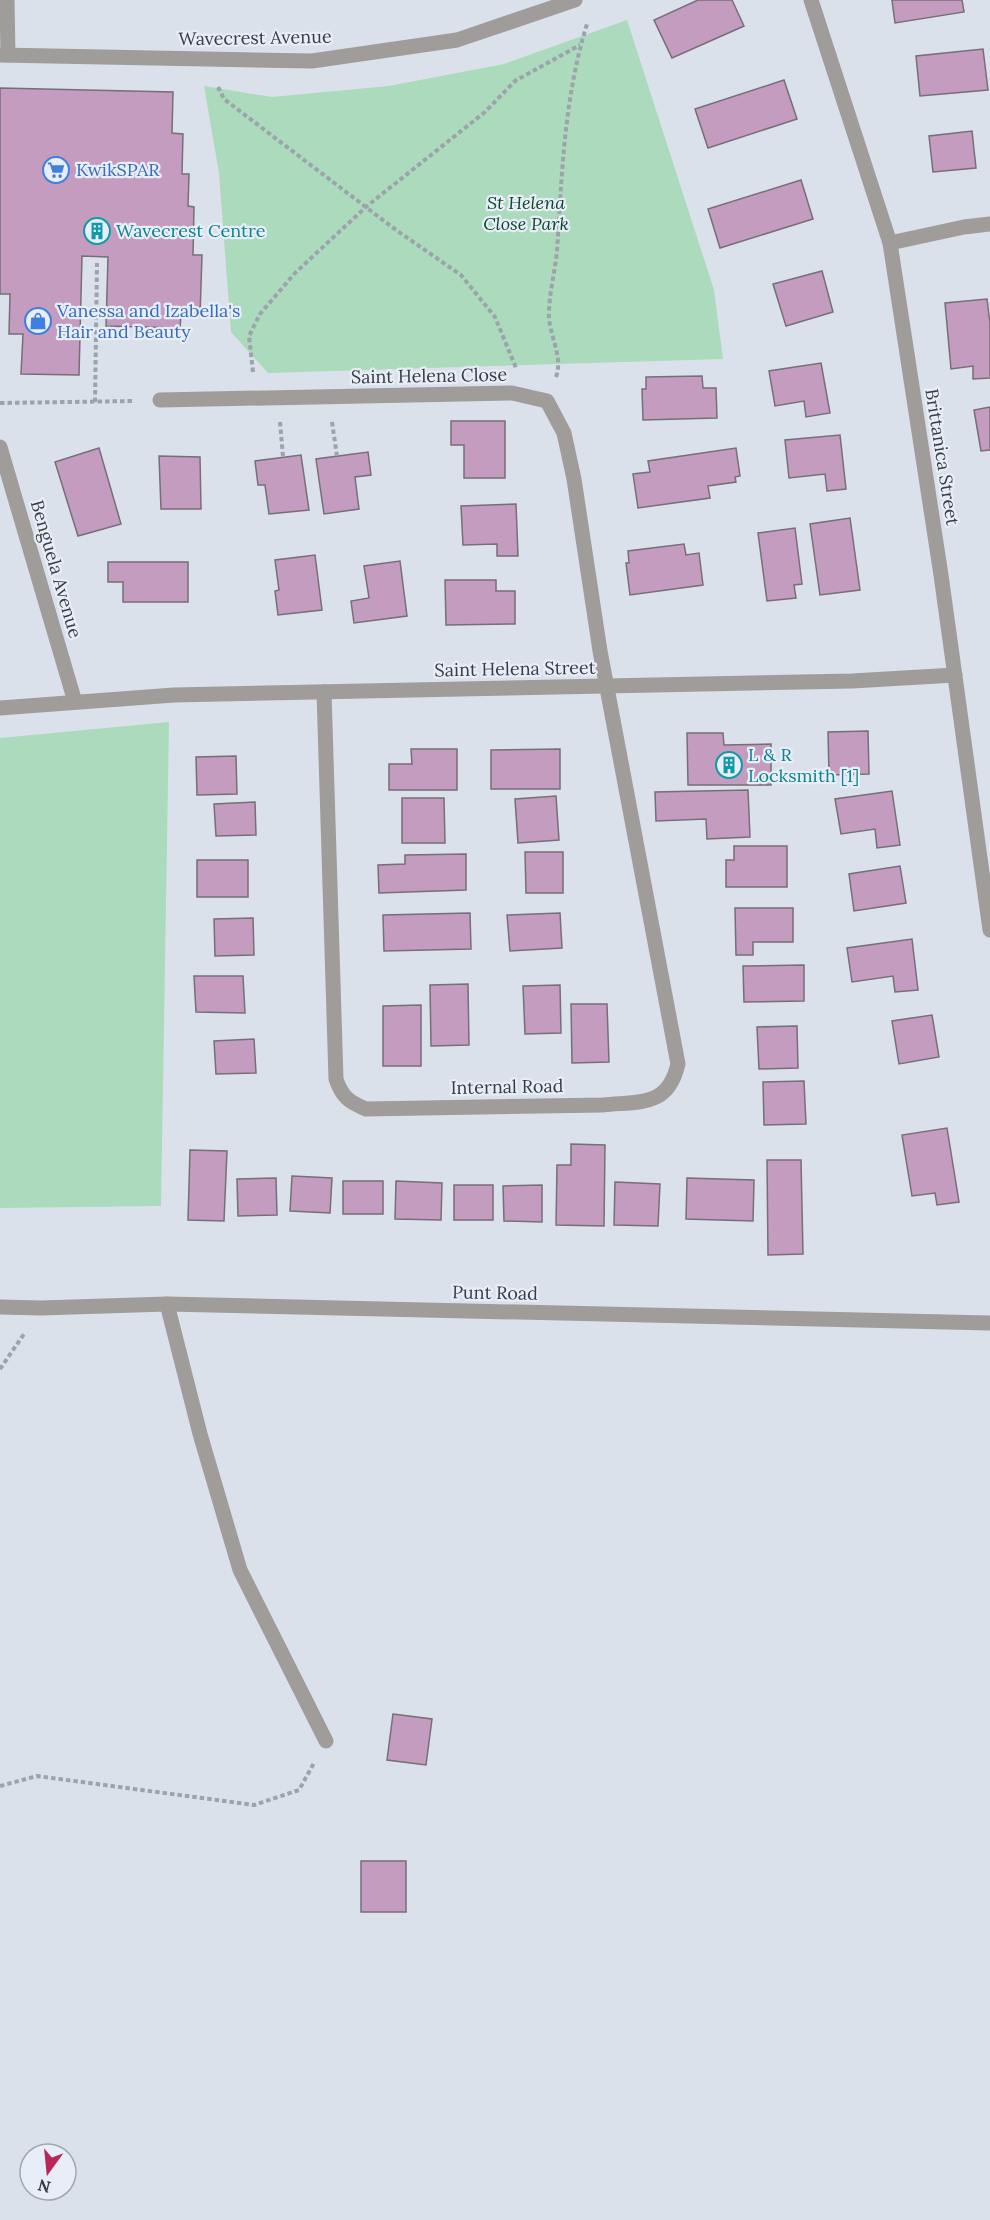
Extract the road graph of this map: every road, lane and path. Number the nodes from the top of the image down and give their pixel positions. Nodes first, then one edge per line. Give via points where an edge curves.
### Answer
1 (6, 0) edge
2 (575, 0) edge
3 (811, 0) edge
4 (587, 22) dead end
5 (580, 45) junction
6 (4, 55) edge
7 (204, 59) junction
8 (367, 206) junction
9 (990, 224) edge
10 (890, 243) junction
11 (97, 263) dead end
12 (256, 399) junction
13 (160, 400) joint
14 (547, 401) junction
15 (95, 402) junction
16 (0, 404) edge
17 (280, 422) dead end
18 (332, 422) dead end
19 (0, 447) edge
20 (337, 456) dead end
21 (283, 458) dead end
22 (955, 675) junction
23 (607, 688) junction
24 (324, 692) junction
25 (75, 702) junction
26 (0, 708) edge
27 (990, 930) edge
28 (167, 1304) junction
29 (0, 1307) edge
30 (41, 1308) junction
31 (990, 1323) edge
32 (0, 1369) edge
33 (326, 1741) joint
34 (0, 1786) edge

1 - 6 street
2 - 7 street, Wavecrest Avenue via 457,40 312,61
3 - 10 street, Brittanica Street
4 - 5 path
5 - 8 path via 514,81 485,112
5 - 14 path via 568,100 549,313 560,367
6 - 7 street, Wavecrest Avenue
7 - 8 path via 224,99
8 - 12 path via 295,273 260,314 249,336
8 - 14 path via 461,275 495,317 517,370
9 - 10 street
10 - 22 street, Brittanica Street
11 - 15 path
12 - 13 street, Saint Helena Close
12 - 14 street, Saint Helena Close via 512,393
13 - 15 path
14 - 23 street via 564,433 574,479
15 - 16 path
17 - 21 path
18 - 20 path
19 - 25 street, Benguela Avenue
22 - 23 street, Saint Helena Street
22 - 27 street, Brittanica Street
23 - 24 street, Saint Helena Street
23 - 24 street, Internal Road via 678,1064 674,1080 659,1096 623,1103 366,1109 350,1102 336,1079
24 - 25 street, Saint Helena Street via 174,695
25 - 26 street, Saint Helena Street
28 - 30 street, Punt Road
28 - 31 street, Punt Road
28 - 33 street via 240,1570
29 - 30 street, Punt Road
30 - 32 path
33 - 34 path via 299,1790 254,1805 37,1776

